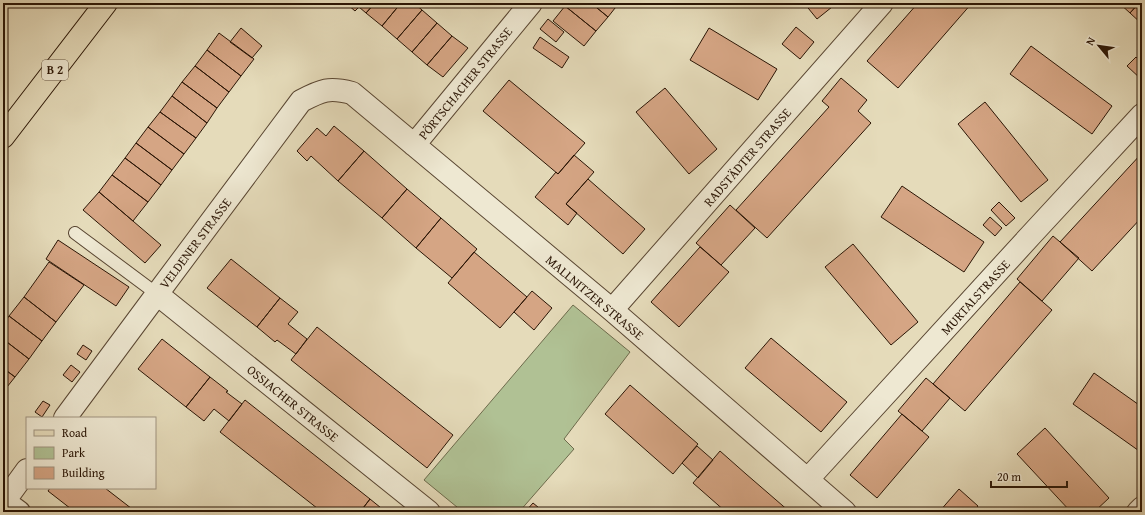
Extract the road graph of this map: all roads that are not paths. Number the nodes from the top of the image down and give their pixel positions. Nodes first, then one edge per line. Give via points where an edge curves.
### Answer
1 (106, 3) edge
2 (531, 3) edge
3 (882, 3) edge
4 (339, 90) joint
5 (1142, 115) edge
6 (3, 137) edge
7 (414, 145) junction
8 (75, 233) dead end
9 (157, 294) junction
10 (612, 310) junction
11 (66, 417) edge
12 (26, 472) edge
13 (808, 479) junction
14 (9, 505) edge
15 (1142, 508) edge
16 (429, 512) edge
17 (846, 512) edge
18 (1138, 512) edge

1 - 6 main road, B 2
2 - 7 street, PÖRTSCHACHER STRASSE
3 - 10 street, RADSTÄDTER STRASSE
4 - 7 street, MALLNITZER STRASSE via 352,93
4 - 9 street, VELDENER STRASSE via 316,93 301,101
5 - 13 street, MURTALSTRASSE
7 - 10 street, MALLNITZER STRASSE
8 - 9 lane
9 - 11 street, VELDENER STRASSE
9 - 16 street, OSSIACHER STRASSE
10 - 13 street, MALLNITZER STRASSE
12 - 14 street
13 - 17 street, MALLNITZER STRASSE
15 - 18 street

